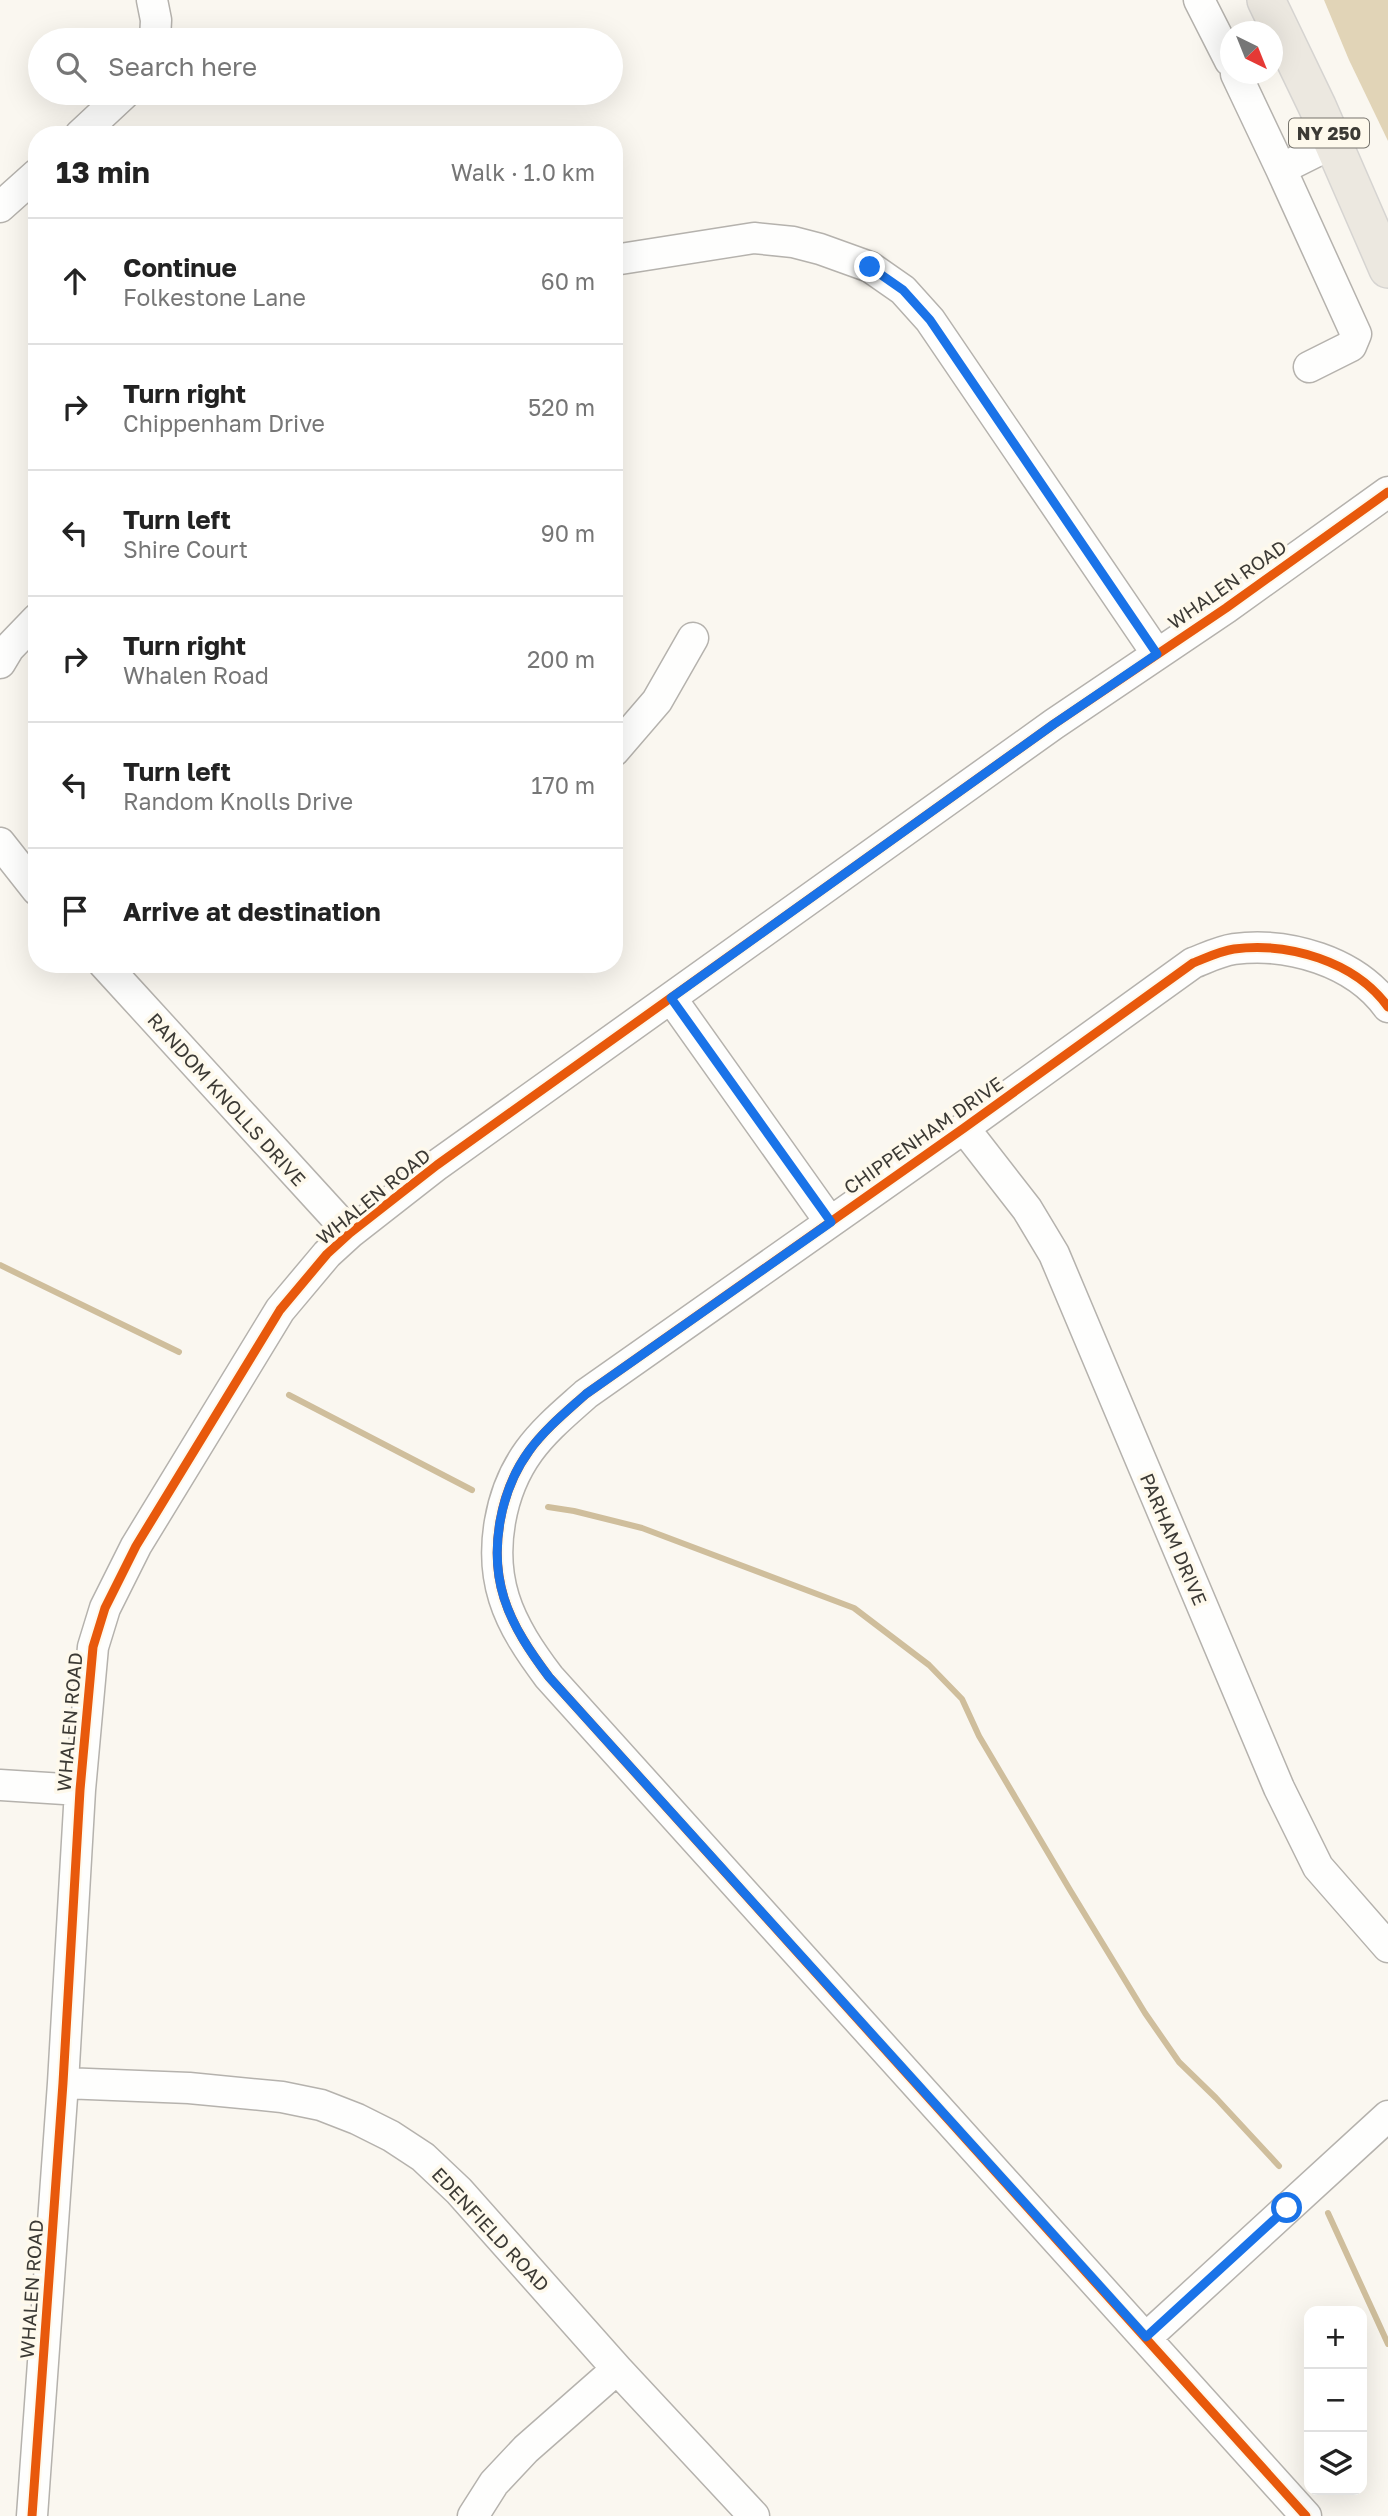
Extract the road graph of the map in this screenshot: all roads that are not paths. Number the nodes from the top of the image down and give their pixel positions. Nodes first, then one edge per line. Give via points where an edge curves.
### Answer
1 (152, 0) edge
2 (1199, 0) edge
3 (1266, 0) edge
4 (156, 28) edge
5 (1220, 41) edge
6 (1241, 84) edge
7 (112, 105) edge
8 (90, 126) edge
9 (1333, 143) junction
10 (1281, 169) junction
11 (28, 182) edge
12 (0, 207) edge
13 (623, 259) edge
14 (1388, 269) edge
15 (1309, 367) dead end
16 (1388, 492) edge
17 (28, 628) edge
18 (693, 638) dead end
19 (1157, 654) junction
20 (0, 663) edge
21 (623, 741) edge
22 (0, 843) edge
23 (28, 879) edge
24 (112, 973) edge
25 (671, 998) junction
26 (1388, 1007) edge
27 (964, 1128) junction
28 (831, 1222) junction
29 (350, 1233) junction
30 (0, 1785) edge
31 (80, 1790) junction
32 (1388, 1947) edge
33 (63, 2083) junction
34 (1388, 2116) edge
35 (1146, 2337) junction
36 (617, 2369) junction
37 (32, 2516) edge
38 (473, 2516) edge
39 (754, 2516) edge
40 (1306, 2516) edge

1 - 4 street
2 - 5 street
3 - 9 main road, NY 250
6 - 10 street
7 - 8 street
9 - 10 street
9 - 14 main road, NY 250
10 - 15 street via 1356,334 1351,346
11 - 12 street
13 - 19 street via 754,238 793,242 870,267 903,290 930,320
16 - 19 street, WHALEN ROAD
17 - 20 street
18 - 21 street via 657,701
19 - 25 street, WHALEN ROAD
22 - 23 street
24 - 29 street, RANDOM KNOLLS DRIVE
25 - 28 street
25 - 29 street, WHALEN ROAD
26 - 27 street, CHIPPENHAM DRIVE via 1366,983 1316,958 1289,950 1231,949 1193,963
27 - 28 street, CHIPPENHAM DRIVE
27 - 32 street, PARHAM DRIVE via 1027,1209 1054,1254 1274,1775 1318,1867
28 - 35 street, CHIPPENHAM DRIVE via 586,1394 529,1451 502,1512 498,1567 504,1598 549,1677
29 - 31 street, WHALEN ROAD via 280,1310 119,1577 93,1647
30 - 31 street
31 - 33 street, WHALEN ROAD
33 - 36 street, EDENFIELD ROAD via 282,2097 321,2105 391,2136 423,2157 459,2191
33 - 37 street, WHALEN ROAD
34 - 35 street
35 - 40 street, CHIPPENHAM DRIVE
36 - 38 street via 526,2449
36 - 39 street, EDENFIELD ROAD

